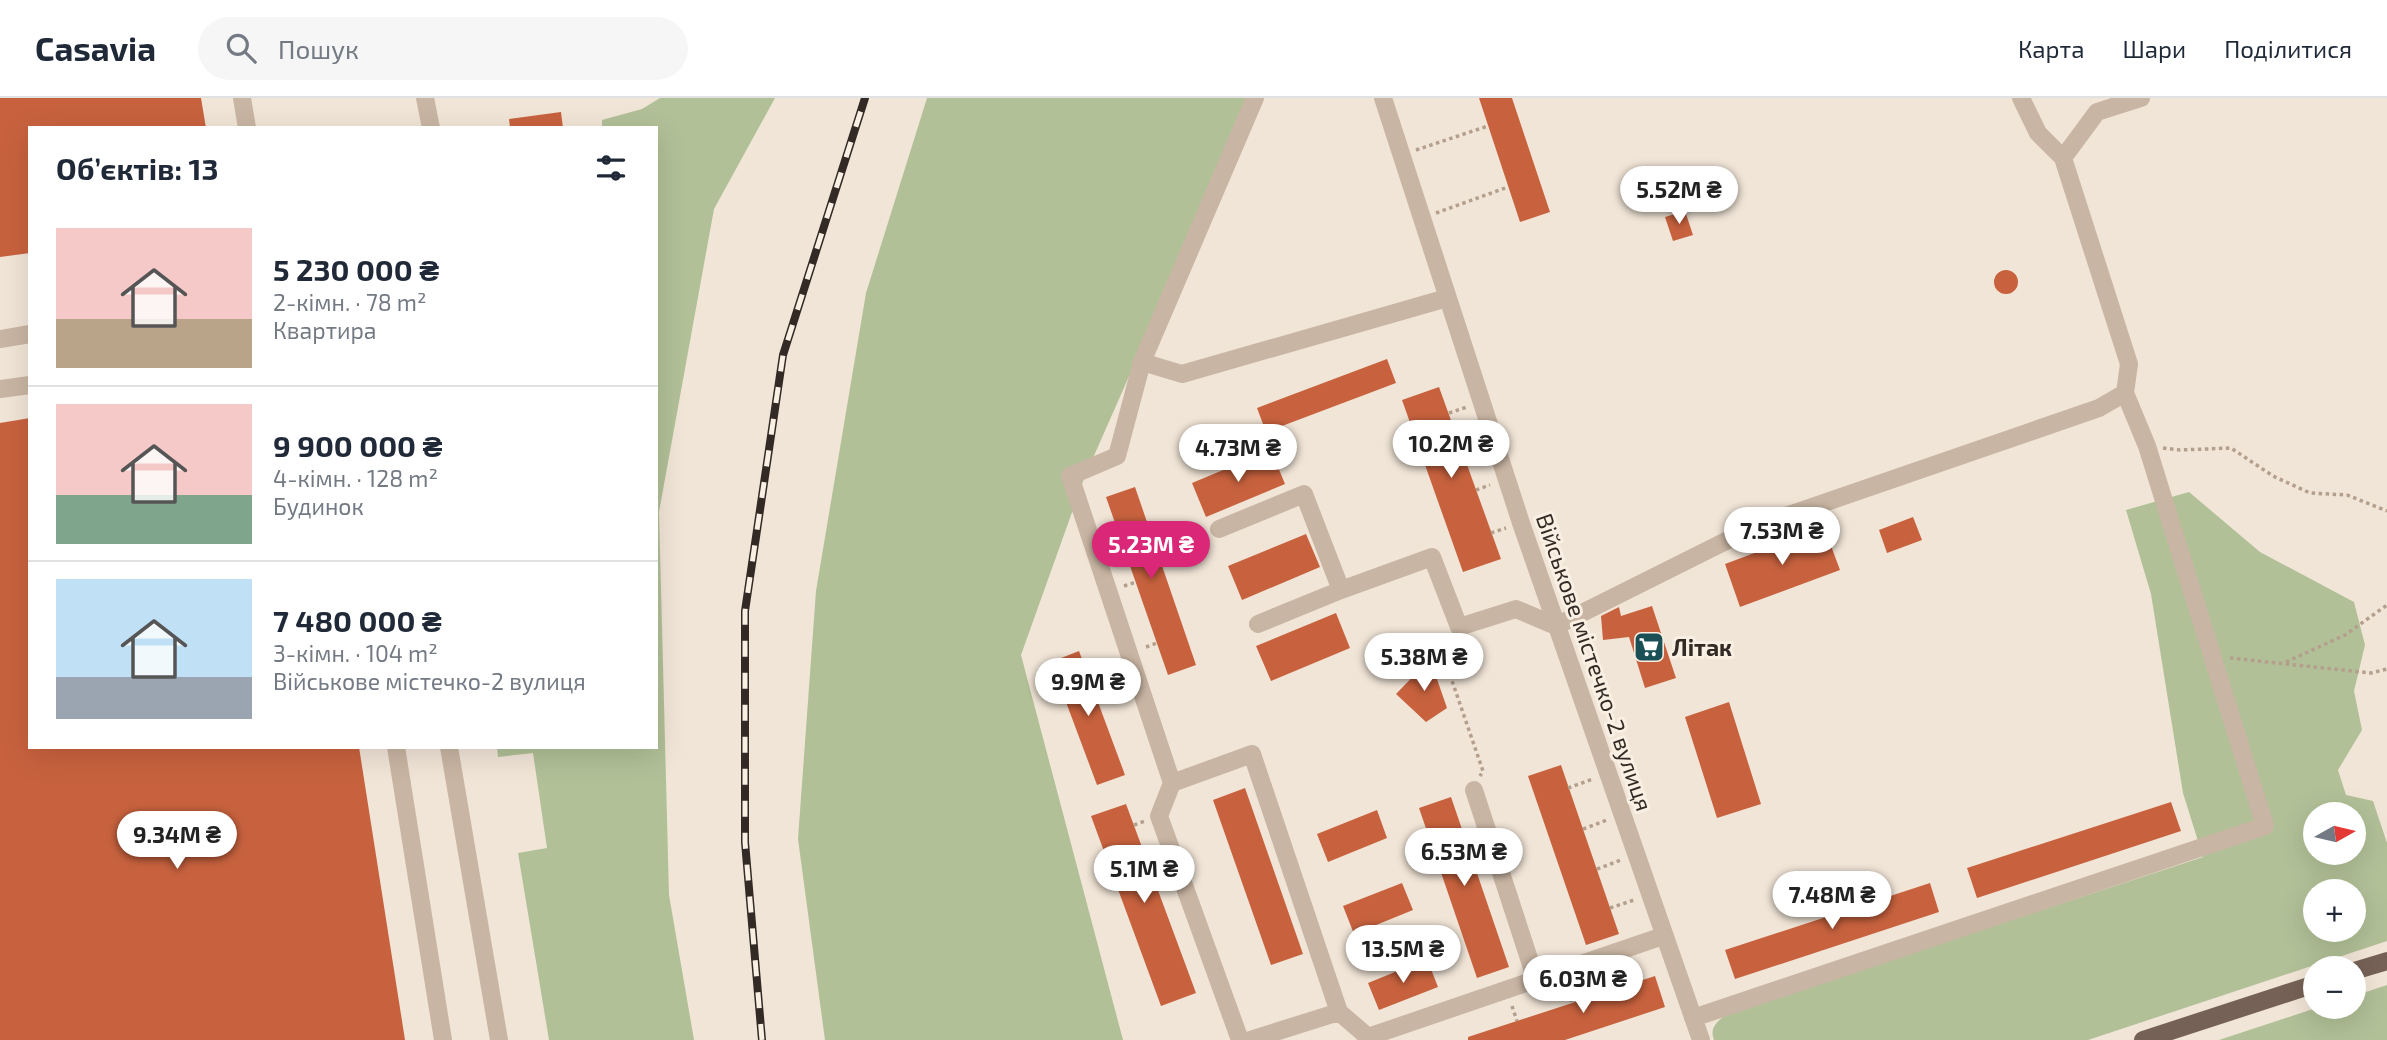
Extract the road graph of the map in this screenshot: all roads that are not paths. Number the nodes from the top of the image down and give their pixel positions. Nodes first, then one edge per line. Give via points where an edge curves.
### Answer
1 (242, 98) edge
2 (425, 98) edge
3 (1255, 98) edge
4 (1383, 98) edge
5 (2021, 98) edge
6 (2141, 98) edge
7 (247, 126) edge
8 (431, 126) edge
9 (2063, 158) junction
10 (1447, 298) junction
11 (28, 334) edge
12 (0, 339) edge
13 (1142, 362) junction
14 (28, 385) edge
15 (0, 389) edge
16 (2125, 393) junction
17 (1219, 528) dead end
18 (1341, 590) junction
19 (1258, 624) dead end
20 (1556, 626) junction
21 (396, 749) edge
22 (449, 749) edge
23 (1172, 783) junction
24 (1474, 790) road end
25 (1664, 936) junction
26 (2387, 961) edge
27 (2366, 967) edge
28 (1536, 980) junction
29 (2303, 988) edge
30 (1339, 1012) junction
31 (1693, 1018) junction
32 (443, 1040) edge
33 (499, 1040) edge
34 (1240, 1040) edge
35 (1250, 1040) edge
36 (1701, 1040) edge
37 (2143, 1040) edge

1 - 7 street
2 - 8 street
3 - 13 street
4 - 10 street, Військове містечко-2 вулиця
5 - 9 street via 2038,132
6 - 9 street via 2097,112
9 - 16 street via 2129,364
10 - 13 street via 1182,374
10 - 20 street, Військове містечко-2 вулиця
11 - 12 street
13 - 23 street via 1116,456 1070,476
14 - 15 street
16 - 20 street via 2099,408 1754,527
16 - 31 street via 2147,446 2265,826
17 - 18 street via 1304,494
18 - 19 street
18 - 20 street via 1432,557 1459,627 1516,609
20 - 25 street, Військове містечко-2 вулиця
21 - 32 street
22 - 33 street
23 - 30 street via 1252,754
23 - 34 street via 1159,816
24 - 28 street
25 - 28 street
25 - 31 street, Військове містечко-2 вулиця
26 - 27 main road
28 - 30 street via 1368,1037
29 - 37 main road
30 - 35 street
31 - 36 street, Військове містечко-2 вулиця

